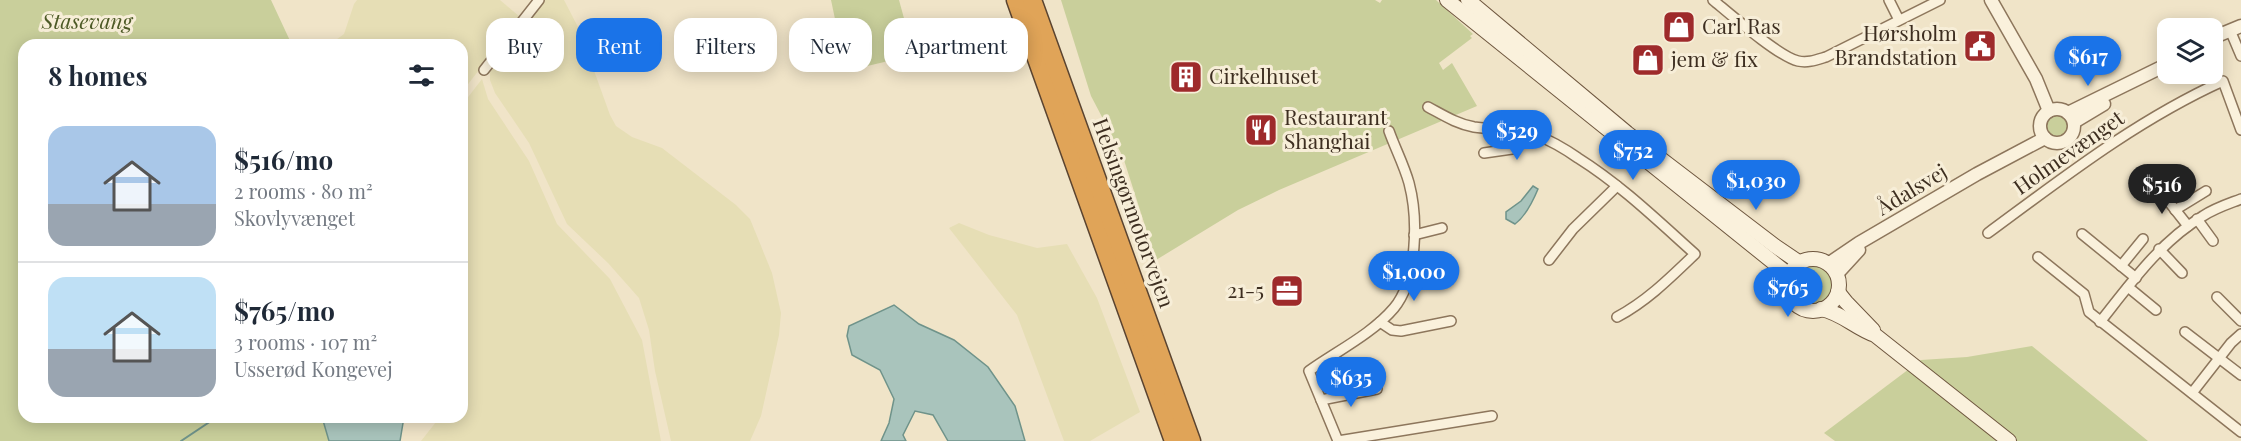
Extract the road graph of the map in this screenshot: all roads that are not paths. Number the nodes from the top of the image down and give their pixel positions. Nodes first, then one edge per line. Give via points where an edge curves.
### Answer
1 (539, 0) edge
2 (1014, 0) edge
3 (1032, 0) edge
4 (1447, 0) edge
5 (1468, 0) edge
6 (1713, 0) edge
7 (1889, 0) edge
8 (1940, 0) edge
9 (1991, 0) edge
10 (1899, 20) junction
11 (2236, 28) edge
12 (2241, 56) edge
13 (484, 70) dead end
14 (2157, 70) edge
15 (1428, 107) dead end
16 (2049, 111) junction
17 (2071, 118) junction
18 (1517, 130) junction
19 (2241, 130) edge
20 (1389, 131) dead end
21 (2043, 134) junction
22 (1484, 153) dead end
23 (1617, 186) junction
24 (2158, 188) dead end
25 (2206, 191) dead end
26 (2241, 199) edge
27 (2175, 210) junction
28 (2197, 219) junction
29 (2188, 226) junction
30 (1442, 228) dead end
31 (1988, 233) dead end
32 (2082, 234) dead end
33 (1414, 235) junction
34 (2143, 239) dead end
35 (2213, 241) dead end
36 (2159, 249) junction
37 (2038, 256) dead end
38 (1549, 260) dead end
39 (1800, 263) junction
40 (2121, 266) junction
41 (1832, 269) junction
42 (2182, 273) dead end
43 (1789, 275) junction
44 (2136, 278) junction
45 (2128, 287) junction
46 (1838, 292) junction
47 (2217, 297) dead end
48 (1821, 309) junction
49 (2156, 310) dead end
50 (1617, 317) dead end
51 (2239, 317) edge
52 (1451, 321) dead end
53 (1380, 322) junction
54 (2100, 322) junction
55 (2185, 332) dead end
56 (2241, 334) edge
57 (1875, 335) junction
58 (2219, 358) junction
59 (2241, 375) edge
60 (1377, 389) dead end
61 (2192, 393) junction
62 (1321, 400) junction
63 (1492, 416) dead end
64 (2241, 432) edge
65 (1174, 441) edge
66 (1191, 441) edge
67 (1338, 441) edge
68 (2009, 441) edge

1 - 13 street
2 - 65 highway, Helsingørmotorvejen
3 - 66 highway, Helsingørmotorvejen
4 - 43 main road
5 - 39 main road via 1627,133
6 - 10 street via 1783,54 1810,62
7 - 10 street
8 - 10 street
9 - 16 street via 2036,79
11 - 12 street
14 - 17 street
15 - 18 street via 1472,126
16 - 17 street via 2059,109
16 - 21 street via 2041,121
17 - 21 street via 2071,136 2064,142 2054,143
18 - 22 street via 1512,148
18 - 23 street via 1558,145
19 - 31 street, Holmevænget via 2223,81 2107,145
20 - 33 street via 1412,196
21 - 41 street, Ådalsvej via 1859,243
23 - 38 street via 1573,229
23 - 50 street via 1695,254 1659,289
24 - 27 street
25 - 27 street
26 - 28 street
27 - 29 street
28 - 29 street
28 - 35 street
29 - 36 street
30 - 33 street
32 - 40 street
33 - 53 street via 1413,261 1406,286 1396,306
34 - 40 street
36 - 42 street
36 - 44 street
37 - 54 street via 2084,294 2089,312
39 - 41 main road via 1811,259
39 - 43 main road
40 - 44 street
41 - 46 main road
43 - 48 main road via 1788,292 1796,305 1808,310
44 - 45 street
45 - 49 street
45 - 54 street
46 - 48 main road via 1829,306
46 - 57 main road via 1873,328
47 - 51 street
48 - 57 main road
52 - 53 street via 1401,331
53 - 62 street via 1309,371
54 - 61 street
55 - 58 street
56 - 58 street
57 - 68 main road
58 - 59 street
58 - 61 street
60 - 62 street
61 - 64 street
62 - 67 street
63 - 67 street

